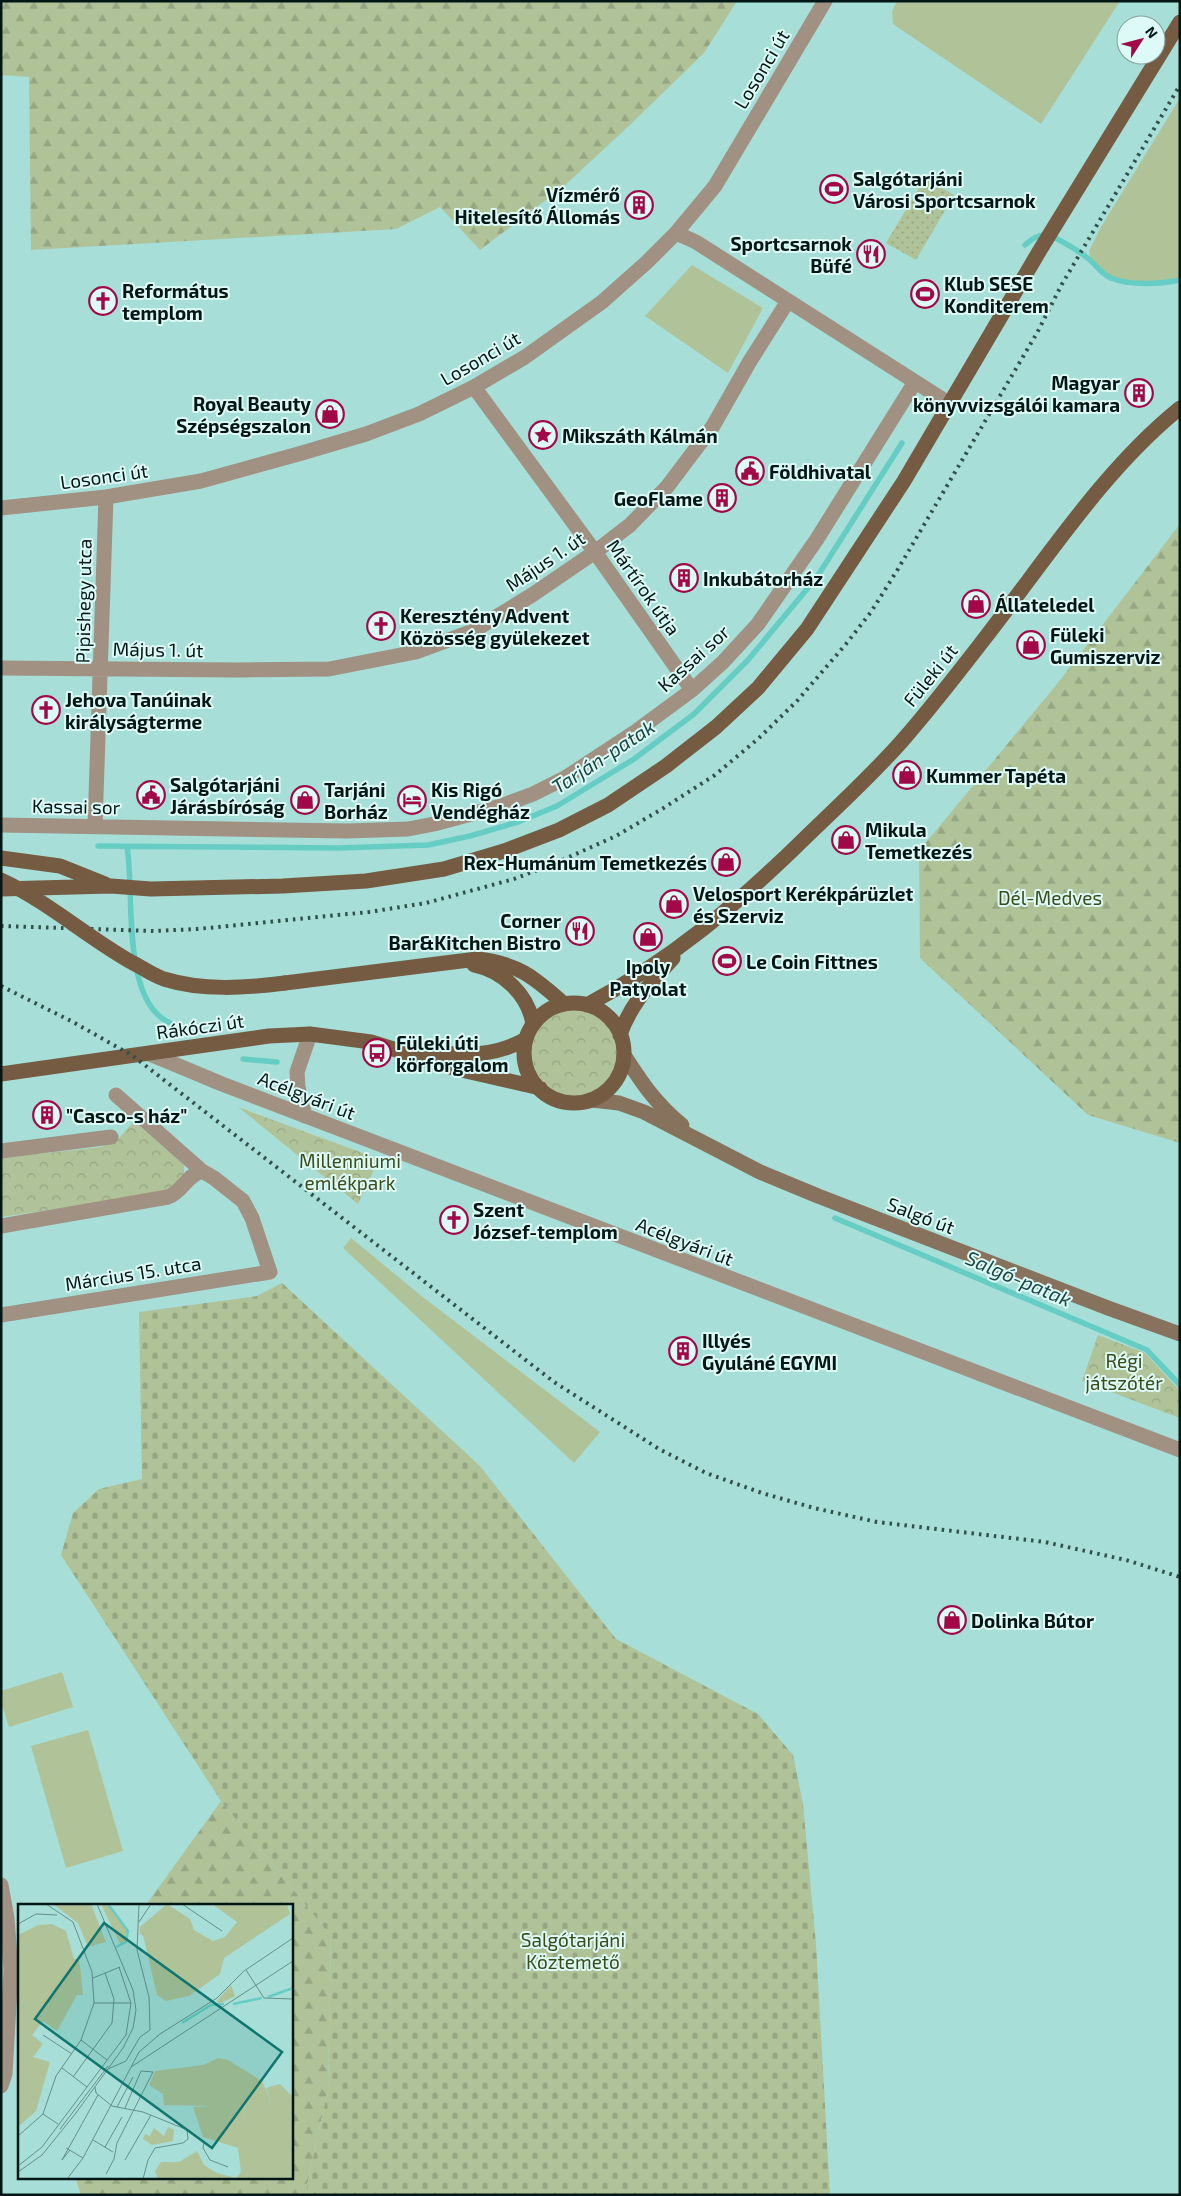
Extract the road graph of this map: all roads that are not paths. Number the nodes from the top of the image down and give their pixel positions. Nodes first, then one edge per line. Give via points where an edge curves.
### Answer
1 (825, 1) edge
2 (1180, 22) edge
3 (676, 233) junction
4 (785, 305) junction
5 (915, 382) junction
6 (474, 387) junction
7 (950, 404) junction
8 (1180, 408) edge
9 (106, 497) junction
10 (1, 508) edge
11 (595, 552) junction
12 (1, 668) edge
13 (101, 668) junction
14 (692, 690) junction
15 (1, 825) edge
16 (95, 826) junction
17 (1, 858) edge
18 (1, 880) edge
19 (111, 886) junction
20 (1, 889) edge
21 (686, 944) junction
22 (441, 962) junction
23 (563, 1003) junction
24 (587, 1005) junction
25 (529, 1032) junction
26 (310, 1034) junction
27 (620, 1035) junction
28 (404, 1051) junction
29 (150, 1054) junction
30 (624, 1055) junction
31 (1, 1074) edge
32 (540, 1088) junction
33 (116, 1095) dead end
34 (592, 1100) junction
35 (305, 1116) junction
36 (111, 1137) dead end
37 (709, 1146) junction
38 (1, 1151) edge
39 (202, 1172) junction
40 (1, 1226) edge
41 (1, 1314) edge
42 (1180, 1334) edge
43 (1180, 1450) edge
44 (1, 1885) edge
45 (5, 1942) edge
46 (1, 2086) edge

1 - 3 street, Losonci út via 715,186
2 - 7 main road
3 - 4 street via 696,242
3 - 6 street, Losonci út via 602,302 525,357
4 - 5 street
4 - 11 street, Május 1. út via 713,426 667,488 630,525
5 - 7 street
5 - 14 street, Kassai sor via 817,539 758,624 724,662
6 - 9 street, Losonci út via 419,414 348,439 201,481
6 - 11 street, Mártírok útja
7 - 19 main road via 808,629 758,688 716,727 608,805 559,830 444,869 366,881 152,889
8 - 21 main road, Füleki út via 1157,426 1095,495 901,742 742,898
9 - 10 street, Losonci út
9 - 13 street, Pipishegy utca
11 - 13 street, Május 1. út via 532,596 473,631 416,652 329,669
11 - 14 street, Mártírok útja
12 - 13 street, Május 1. út
13 - 16 street, Pipishegy utca
14 - 16 street, Kassai sor via 564,778 501,806 434,824 408,829 347,831
15 - 16 street, Kassai sor
17 - 19 main road via 60,866
18 - 22 main road, bridge via 26,891 109,950 163,978 196,985 223,988 285,983
19 - 20 main road
21 - 24 main road
21 - 27 main road via 644,992
22 - 23 main road via 477,958 503,962 528,974
22 - 25 main road via 482,967 500,975 521,995 529,1011
23 - 24 main road
23 - 25 main road via 548,1010
24 - 27 main road via 596,1007 609,1017
25 - 28 main road via 513,1047 480,1055
25 - 32 main road via 524,1051 526,1068
26 - 28 main road, Rákóczi út via 371,1042
26 - 29 main road, Rákóczi út via 269,1036
26 - 35 street via 297,1072
27 - 30 main road
28 - 32 main road via 457,1069
29 - 31 main road, Rákóczi út
29 - 35 street, Acélgyári út
30 - 34 main road via 617,1078
30 - 37 main road via 662,1109
32 - 34 main road via 560,1101
33 - 39 street
34 - 37 main road via 620,1103 644,1112
35 - 43 street, Acélgyári út
36 - 38 street
37 - 42 main road, Salgó út via 818,1196
39 - 40 street via 193,1175 168,1197
39 - 41 street, Március 15. utca via 243,1201 270,1272
44 - 45 street
45 - 46 street via 10,1980 5,2074

